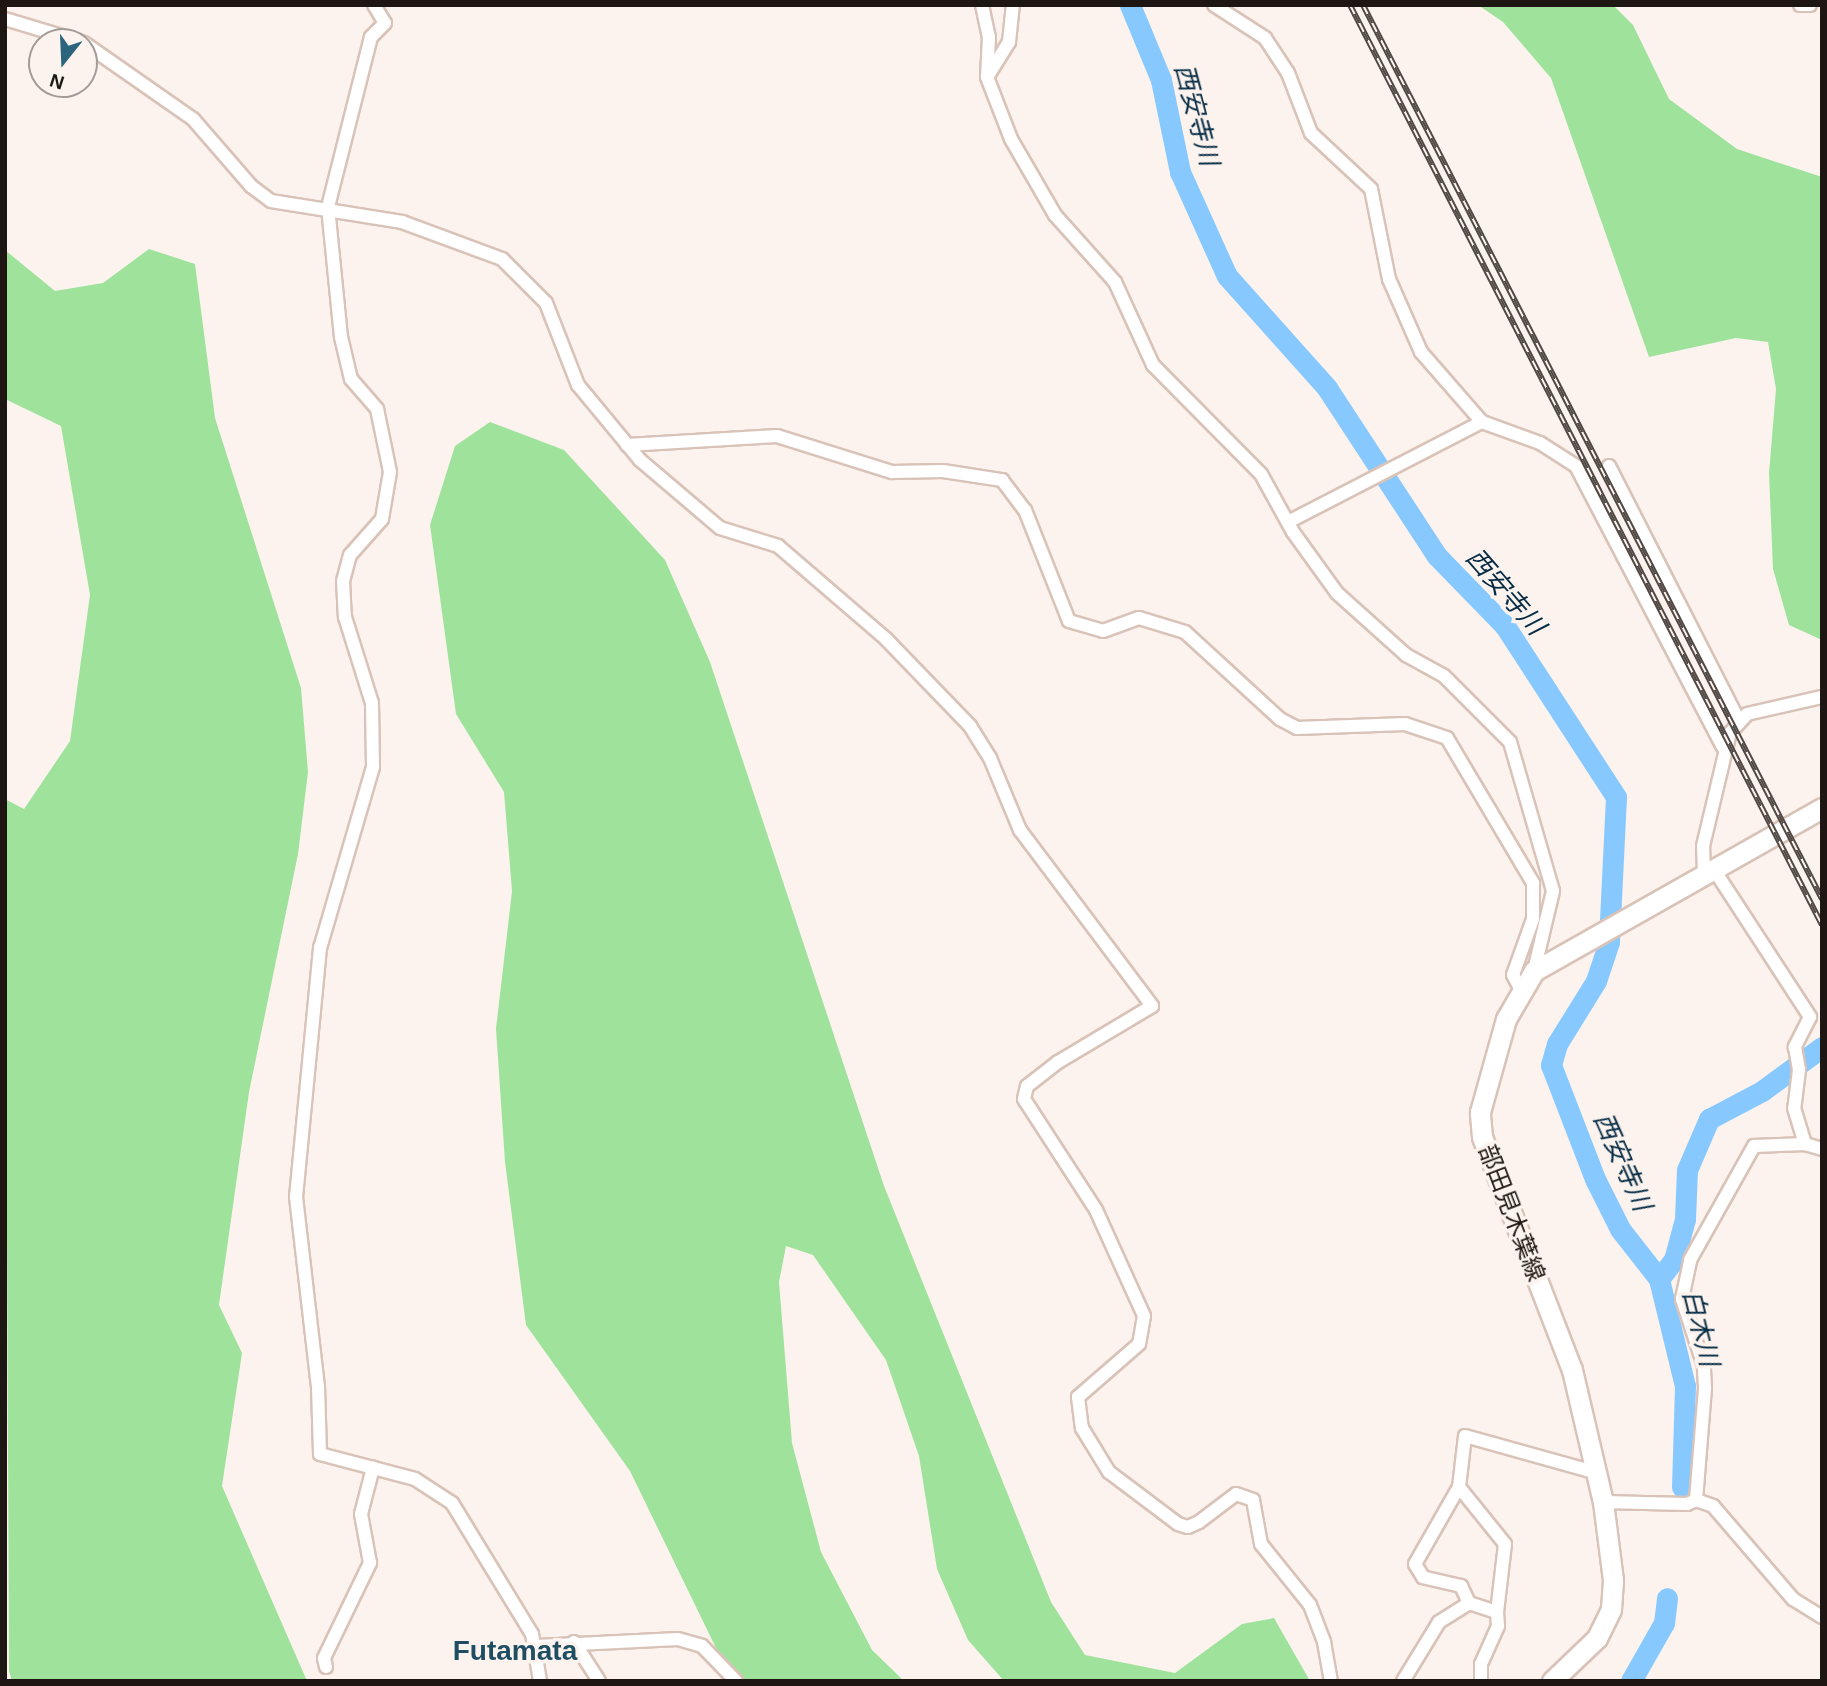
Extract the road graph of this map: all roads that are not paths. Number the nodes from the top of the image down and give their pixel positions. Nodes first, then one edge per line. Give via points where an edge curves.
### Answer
1 (374, 5) edge
2 (982, 5) edge
3 (1013, 5) edge
4 (1214, 5) edge
5 (1800, 5) edge
6 (1810, 5) edge
7 (5, 19) edge
8 (34, 28) edge
9 (98, 53) edge
10 (987, 77) junction
11 (328, 207) junction
12 (1482, 422) junction
13 (627, 445) junction
14 (1609, 467) dead end
15 (1288, 522) junction
16 (1822, 696) edge
17 (1739, 721) junction
18 (1723, 747) junction
19 (1822, 808) edge
20 (1708, 870) junction
21 (1534, 971) junction
22 (1521, 990) junction
23 (1805, 1144) junction
24 (1822, 1149) edge
25 (1596, 1467) junction
26 (373, 1468) junction
27 (1459, 1487) junction
28 (1696, 1500) junction
29 (1603, 1502) junction
30 (1469, 1603) junction
31 (1497, 1612) junction
32 (1822, 1617) edge
33 (574, 1642) junction
34 (537, 1646) junction
35 (326, 1667) dead end
36 (540, 1681) edge
37 (599, 1681) edge
38 (736, 1681) edge
39 (1331, 1681) edge
40 (1403, 1681) edge
41 (1481, 1681) edge
42 (1552, 1681) edge

1 - 11 street via 385,23 372,37
2 - 10 street via 989,37
3 - 10 street via 1009,42
4 - 12 street via 1265,38 1287,73 1311,133 1371,188 1389,279 1415,341
5 - 6 street
7 - 8 street
9 - 11 street via 193,119 251,186 271,201
10 - 15 street via 1036,185 1055,215 1115,282 1153,365 1261,474
11 - 13 street via 402,222 502,259 546,303 578,385
11 - 26 street via 341,337 351,379 377,409 390,472 382,519 350,555 343,581 345,617 372,703 373,767 320,948 296,1196 315,1359 320,1454
12 - 15 street
12 - 18 street via 1541,443 1576,466
13 - 22 street via 777,436 892,472 943,471 1002,480 1025,510 1069,621 1103,631 1139,618 1185,632 1280,719 1297,728 1405,724 1447,738 1533,883 1533,919 1513,975
13 - 39 street via 720,528 778,546 923,675 970,726 990,758 1020,830 1152,1006 1058,1062 1027,1086 1024,1099 1096,1210 1144,1316 1139,1344 1077,1397 1082,1428 1109,1472 1178,1524 1188,1527 1199,1522 1236,1494 1253,1500 1261,1544 1310,1605
14 - 17 street
15 - 21 street via 1337,593 1406,655 1444,676 1510,742 1553,891
16 - 17 street via 1773,705
17 - 18 street
18 - 20 street via 1703,846
19 - 20 main road, 部田見木葉線
20 - 21 main road, 部田見木葉線
20 - 23 street via 1810,1017 1795,1053 1799,1070 1794,1108
21 - 22 main road, 部田見木葉線
22 - 25 main road, 部田見木葉線 via 1506,1019 1480,1112 1482,1137 1572,1370
23 - 24 street
23 - 28 street via 1762,1143 1747,1152 1682,1286 1704,1366
25 - 27 street via 1587,1470 1465,1436
25 - 29 main road, 部田見木葉線
26 - 34 street via 415,1479 452,1503
26 - 35 street via 361,1514 370,1563 324,1658
27 - 30 street via 1415,1564 1423,1577 1461,1586
27 - 31 street via 1505,1544
28 - 29 street via 1687,1504
28 - 32 street via 1727,1521 1793,1599
29 - 42 main road, 部田見木葉線 via 1611,1609 1597,1638
30 - 31 street
30 - 40 street via 1439,1622
31 - 41 street via 1498,1626 1481,1664
33 - 34 street
33 - 37 street
33 - 38 street via 678,1639 702,1646
34 - 36 street

